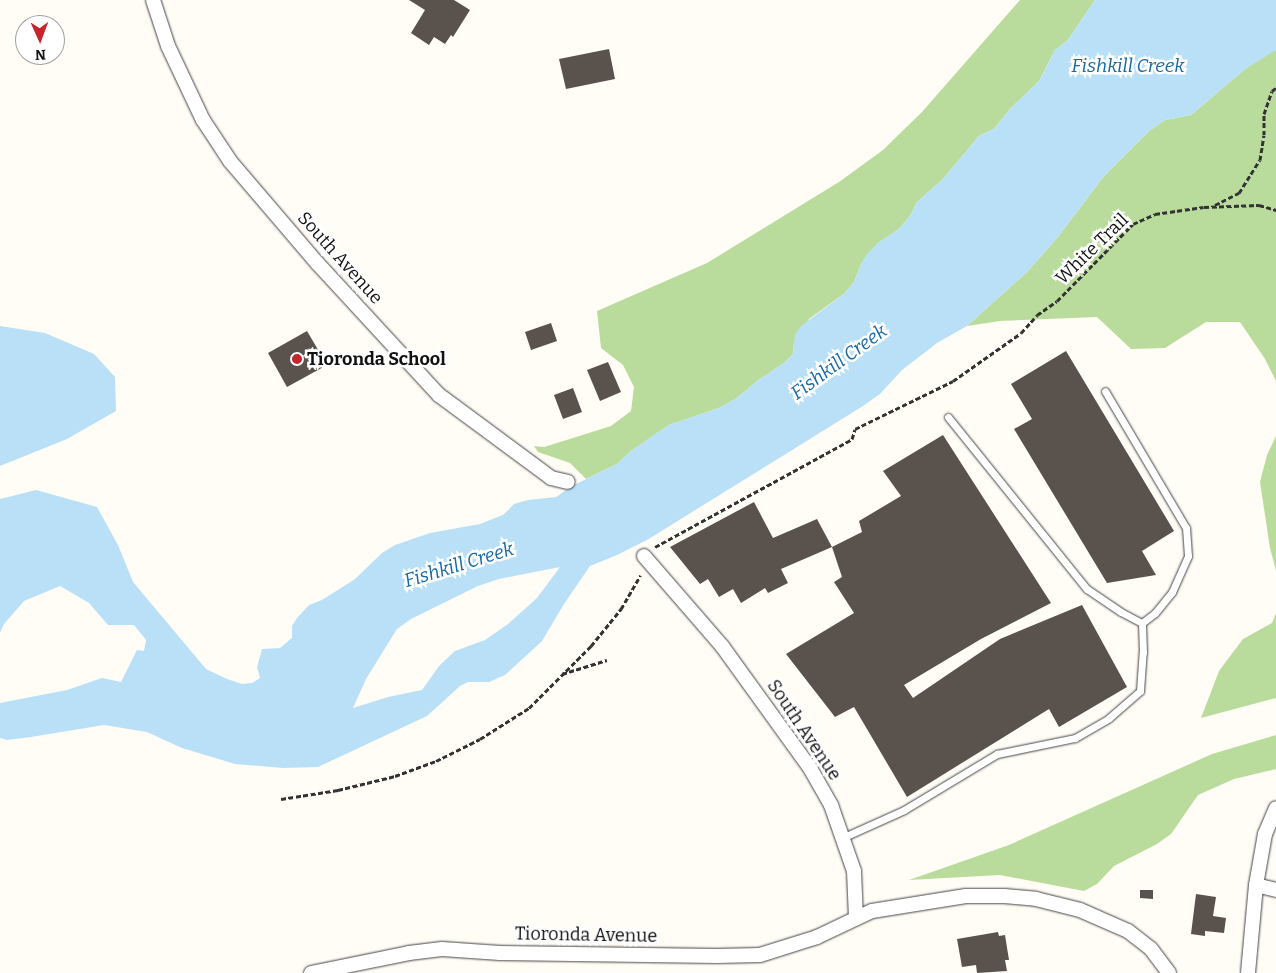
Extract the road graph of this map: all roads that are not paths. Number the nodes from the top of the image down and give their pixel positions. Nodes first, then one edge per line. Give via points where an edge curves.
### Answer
1 (153, 0) edge
2 (1105, 390) dead end
3 (948, 417) dead end
4 (568, 482) dead end
5 (649, 555) road end
6 (1142, 623) junction
7 (1276, 808) edge
8 (844, 837) junction
9 (1256, 885) junction
10 (1276, 890) edge
11 (856, 918) junction
12 (329, 971) edge
13 (311, 973) edge
14 (1170, 973) edge
15 (1248, 973) edge

1 - 4 street, South Avenue via 168,46 203,120 230,161 318,264 439,395 552,478
2 - 6 lane via 1186,528 1188,556 1172,592
3 - 6 lane via 1087,589
5 - 8 street, South Avenue via 722,646 810,768
6 - 8 lane via 1140,691 1109,718 1075,738 997,754 904,810
7 - 9 street via 1265,834
8 - 11 street, South Avenue via 854,871
9 - 10 street
9 - 15 street
11 - 12 street, Tioronda Avenue via 817,938 760,955 520,953 442,949
11 - 14 street via 872,912 966,896 1036,899 1080,910 1128,931 1151,949
12 - 13 street, Tioronda Avenue

